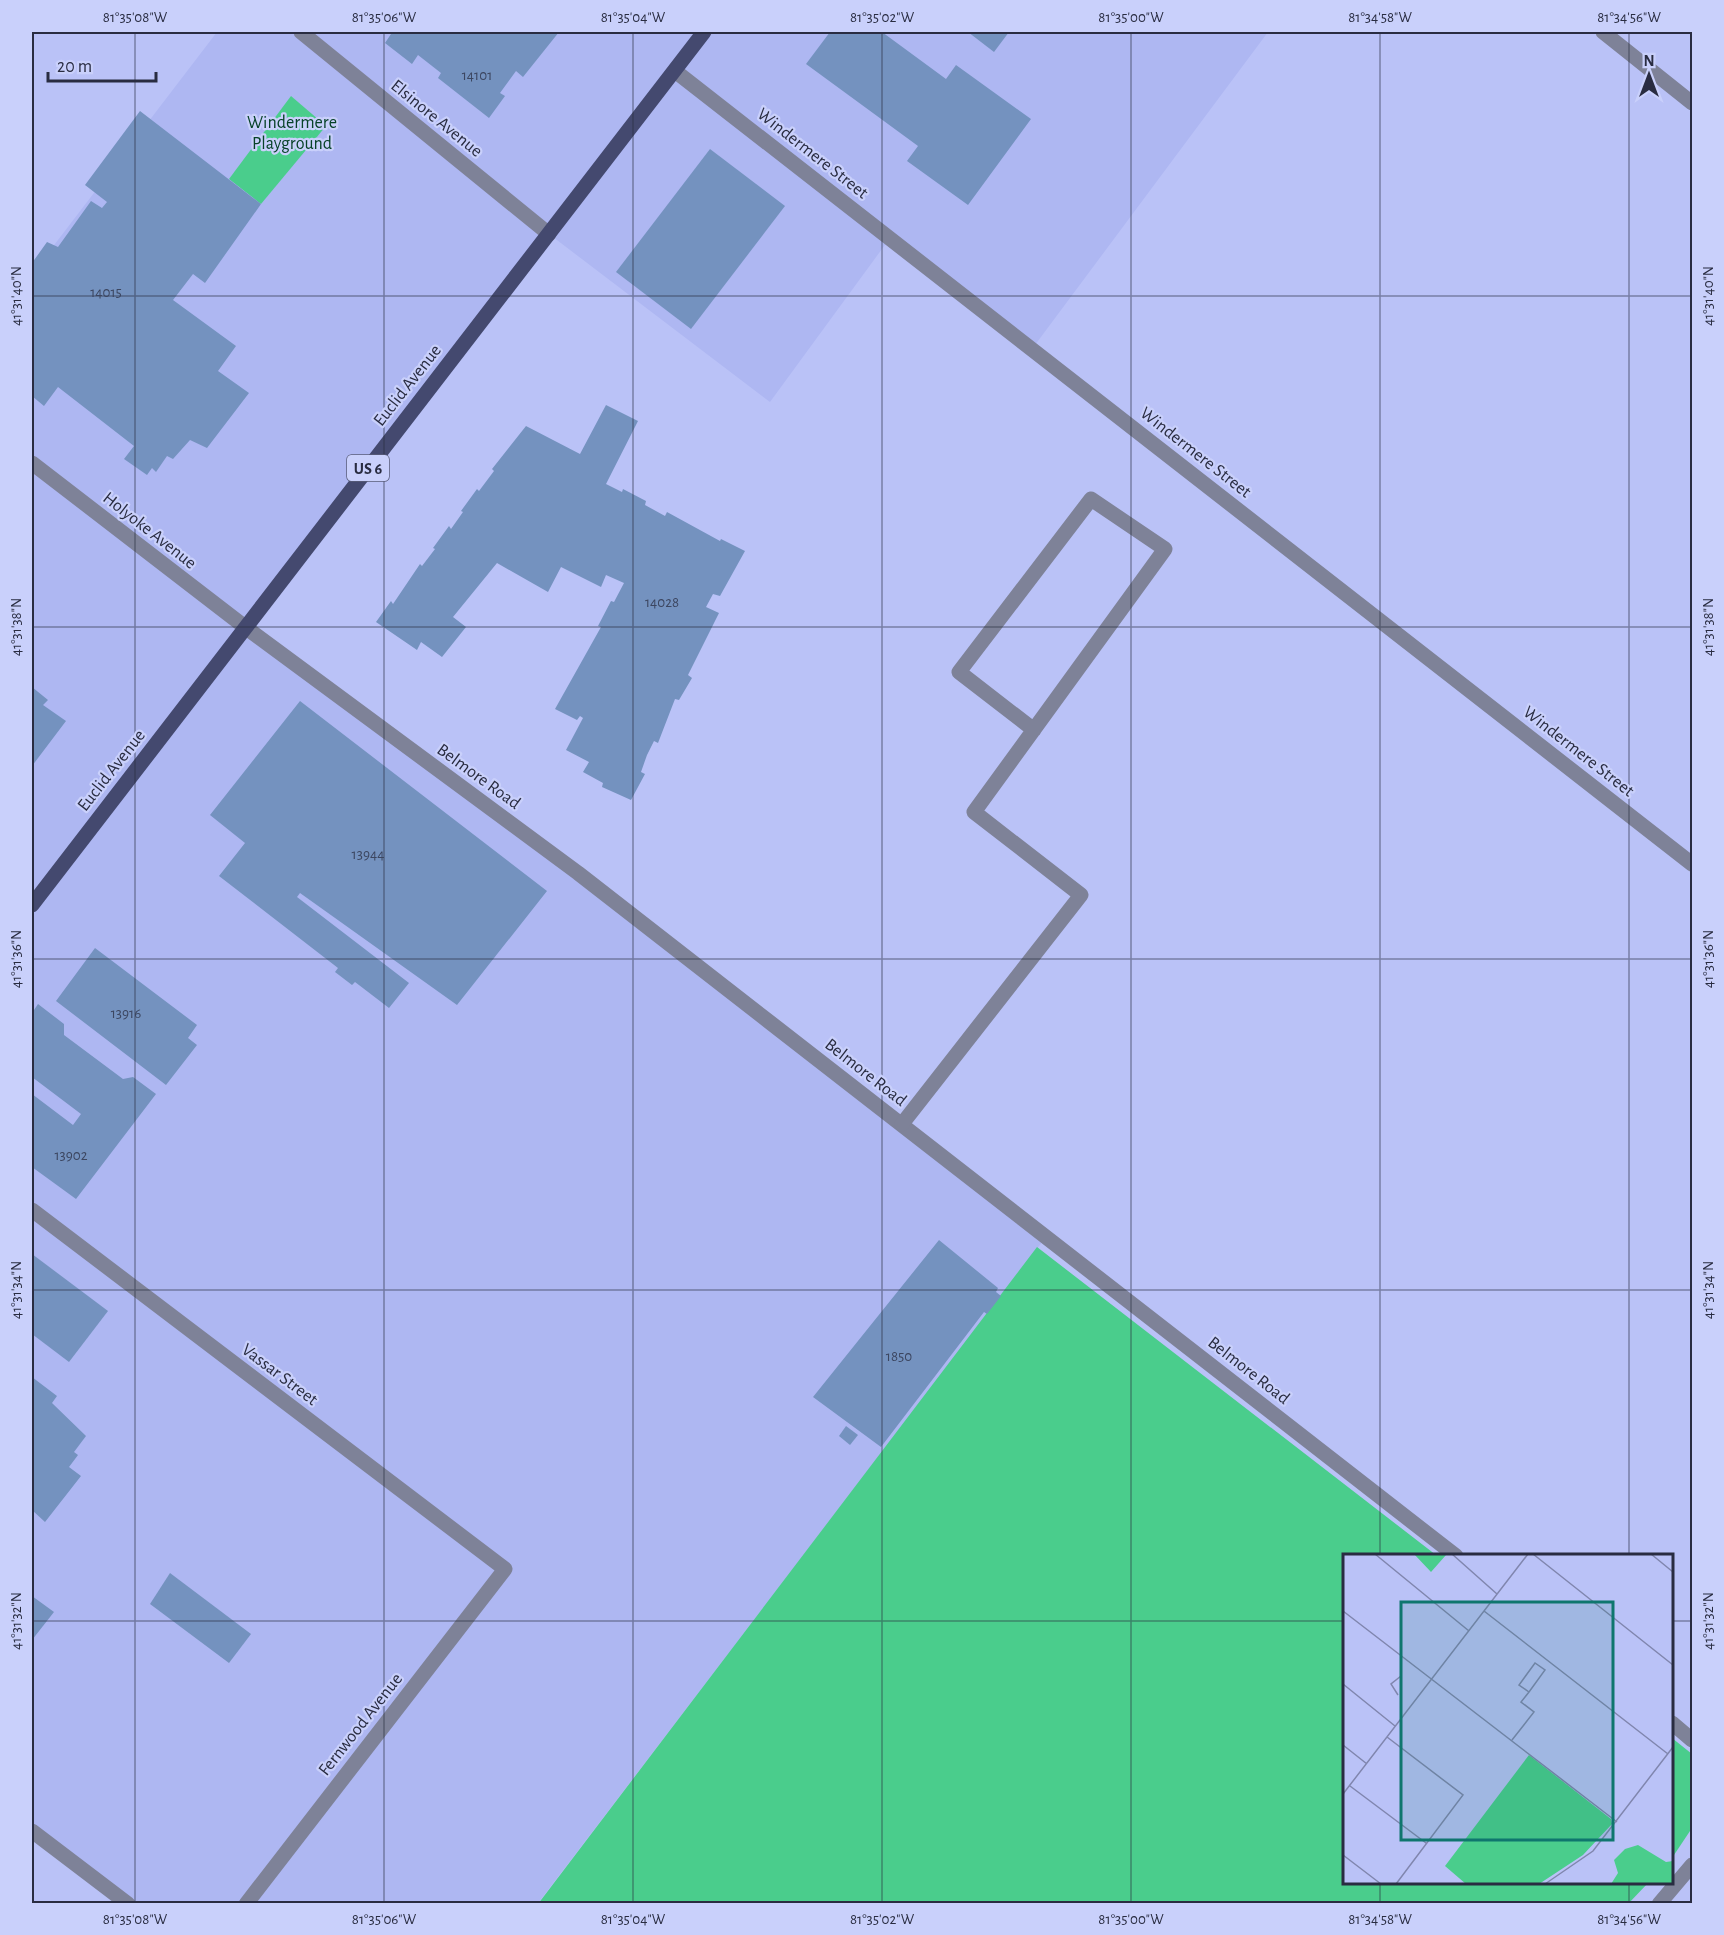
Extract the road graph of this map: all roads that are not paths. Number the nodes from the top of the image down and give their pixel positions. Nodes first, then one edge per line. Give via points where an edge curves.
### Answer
1 (301, 32) edge
2 (704, 32) edge
3 (1603, 32) edge
4 (675, 71) junction
5 (1692, 103) edge
6 (549, 234) junction
7 (32, 463) edge
8 (245, 627) junction
9 (1034, 730) junction
10 (1692, 864) edge
11 (32, 905) edge
12 (902, 1124) junction
13 (32, 1210) edge
14 (1453, 1554) edge
15 (505, 1569) joint
16 (1673, 1725) edge
17 (1692, 1740) edge
18 (32, 1831) edge
19 (1692, 1865) edge
20 (128, 1904) edge
21 (246, 1904) edge
22 (1659, 1904) edge

1 - 6 street, Elsinore Avenue
2 - 4 main road, Euclid Avenue / US 6
3 - 5 street
4 - 6 main road, Euclid Avenue / US 6
4 - 10 street, Windermere Street
6 - 8 main road, Euclid Avenue / US 6
7 - 8 street, Holyoke Avenue
8 - 11 main road, Euclid Avenue / US 6
8 - 12 street, Belmore Road via 578,873
9 - 9 street via 1165,549 1091,499 958,672
9 - 12 street via 974,812 1081,895
12 - 14 street, Belmore Road
13 - 15 street, Vassar Street
15 - 21 street, Fernwood Avenue
16 - 17 street
18 - 20 street
19 - 22 street

